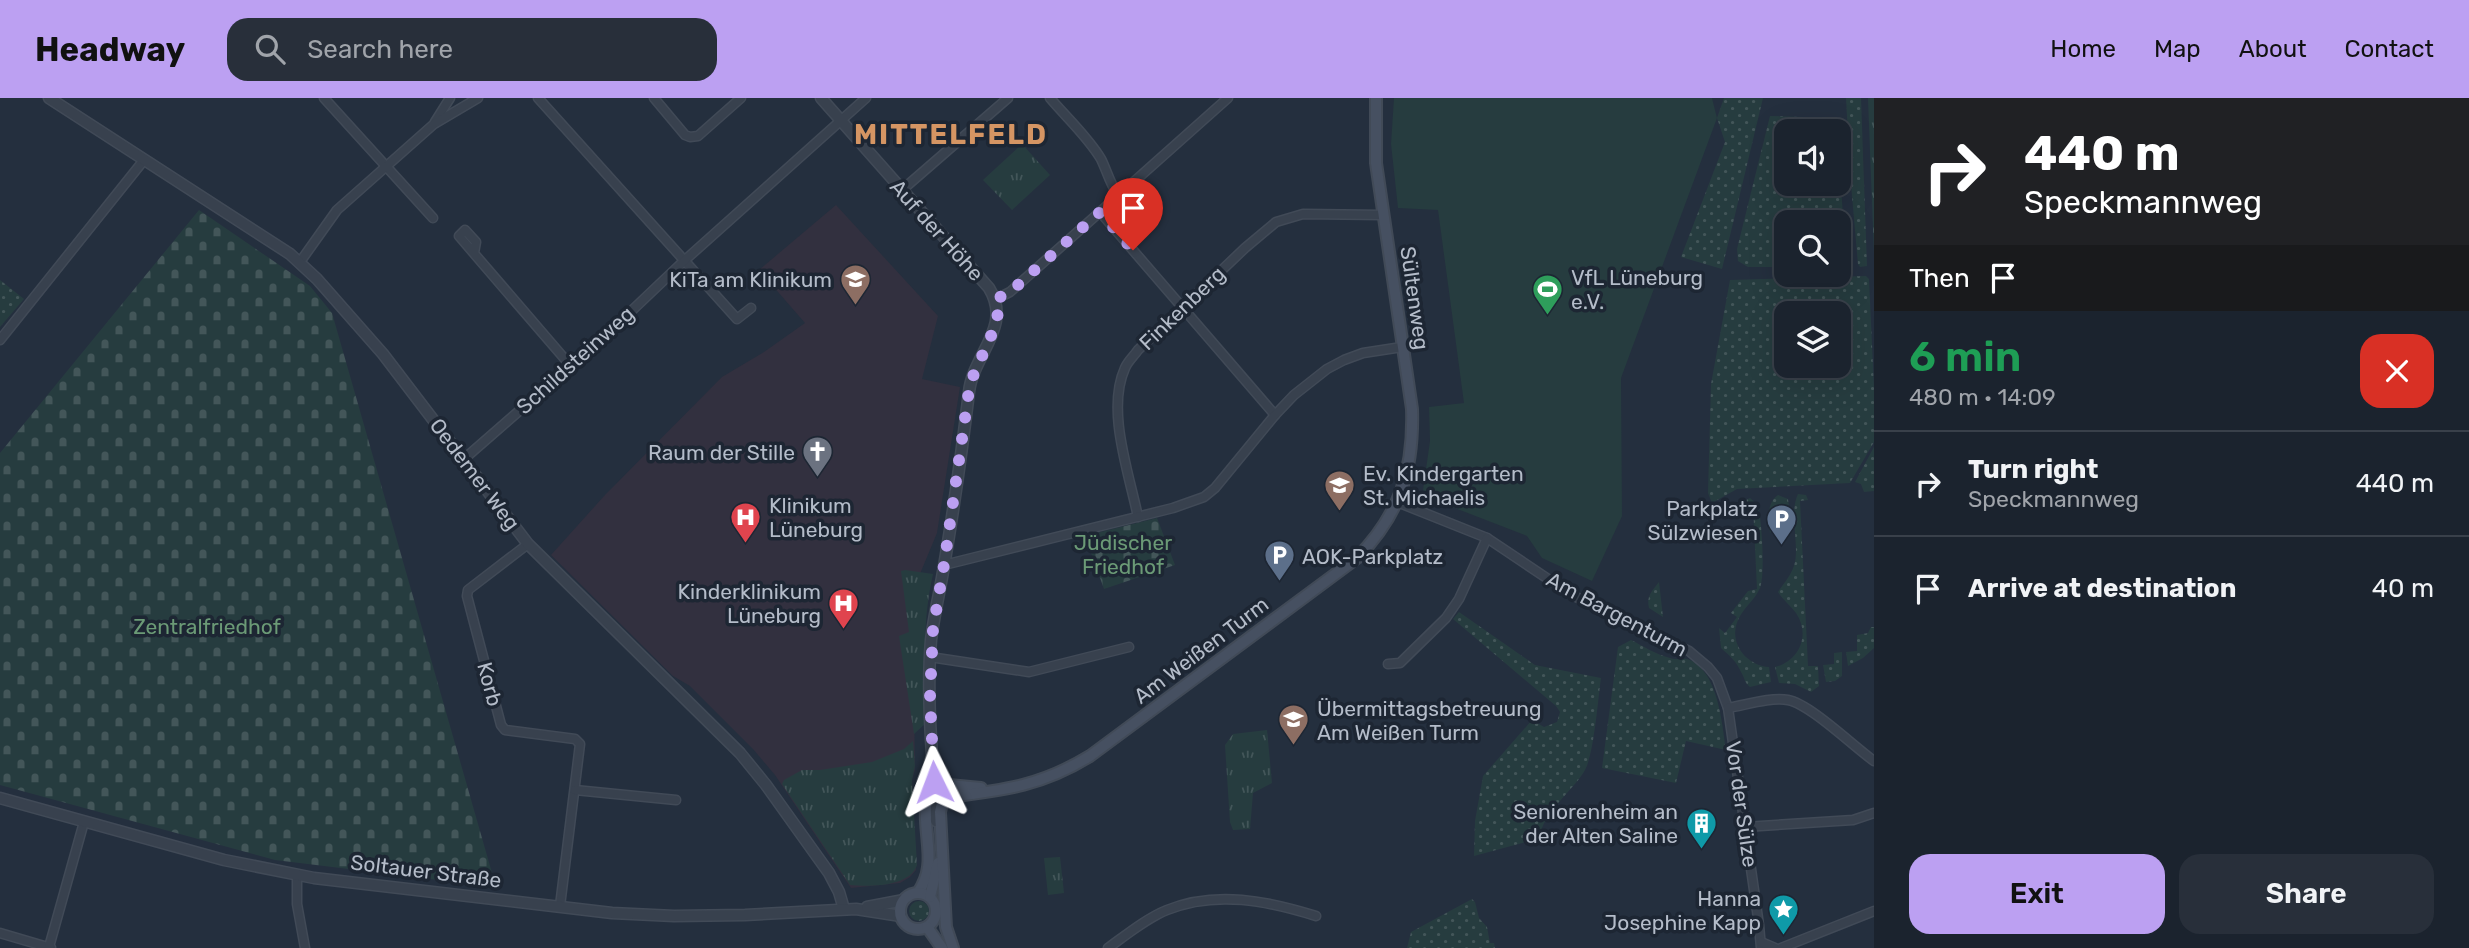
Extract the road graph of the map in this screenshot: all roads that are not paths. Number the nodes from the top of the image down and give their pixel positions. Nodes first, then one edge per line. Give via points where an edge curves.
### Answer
1 (49, 98) edge
2 (324, 98) edge
3 (450, 98) edge
4 (478, 98) edge
5 (538, 98) edge
6 (654, 98) edge
7 (741, 98) edge
8 (821, 98) edge
9 (866, 98) edge
10 (1008, 98) edge
11 (1050, 98) edge
12 (1228, 98) edge
13 (1376, 98) edge
14 (841, 120) junction
15 (434, 124) junction
16 (144, 160) junction
17 (387, 167) junction
18 (901, 190) junction
19 (1118, 195) junction
20 (1100, 212) junction
21 (1383, 215) junction
22 (433, 218) dead end
23 (474, 253) dead end
24 (685, 260) junction
25 (300, 262) junction
26 (996, 299) junction
27 (1183, 306) junction
28 (751, 308) dead end
29 (0, 340) edge
30 (1402, 347) junction
31 (570, 365) junction
32 (1275, 415) junction
33 (464, 459) junction
34 (1397, 502) junction
35 (1138, 517) junction
36 (1487, 538) junction
37 (528, 544) junction
38 (944, 565) junction
39 (1129, 647) dead end
40 (930, 657) junction
41 (1388, 664) dead end
42 (1728, 708) junction
43 (1874, 761) edge
44 (575, 790) junction
45 (1000, 790) junction
46 (934, 792) junction
47 (949, 797) junction
48 (0, 798) edge
49 (676, 800) dead end
50 (1874, 813) edge
51 (83, 822) junction
52 (1745, 827) junction
53 (940, 853) junction
54 (296, 875) junction
55 (918, 893) junction
56 (930, 897) junction
57 (904, 900) junction
58 (560, 906) junction
59 (844, 909) junction
60 (856, 909) junction
61 (1874, 911) edge
62 (901, 916) junction
63 (1316, 916) dead end
64 (927, 928) junction
65 (0, 933) edge
66 (1761, 945) edge
67 (50, 948) edge
68 (305, 948) edge
69 (942, 948) edge
70 (953, 948) edge
71 (1108, 948) edge
72 (1778, 948) edge

1 - 16 street, Oedemer Weg
2 - 17 street
3 - 15 street
4 - 15 street
5 - 24 street
6 - 7 street via 690,137 698,136
8 - 14 street, Auf der Höhe
9 - 14 street, Schildsteinweg
10 - 18 street
11 - 19 street via 1094,149
12 - 19 street
13 - 21 main road, Sültenweg via 1376,163
14 - 18 street, Auf der Höhe
14 - 24 street, Schildsteinweg
15 - 17 street
16 - 25 street, Oedemer Weg
16 - 29 street
17 - 22 street
17 - 25 street via 337,210
18 - 26 street, Auf der Höhe
19 - 20 street
20 - 26 street via 1010,292
20 - 27 street
21 - 27 street, Finkenberg via 1303,214 1276,222
21 - 30 main road, Sültenweg
23 - 31 street
24 - 28 street via 737,320
24 - 31 street, Schildsteinweg
25 - 33 street, Oedemer Weg via 383,354
26 - 38 street via 995,327 970,383
27 - 32 street
27 - 35 street, Finkenberg via 1138,350 1120,381 1119,422
30 - 32 street via 1344,359 1309,382
30 - 34 main road, Sültenweg via 1413,434 1410,465
31 - 33 street, Schildsteinweg
32 - 35 street via 1216,488 1189,503
33 - 37 street, Oedemer Weg
34 - 36 street, Am Bargenturm
34 - 45 main road, Am Weißen Turm via 1384,527 1357,558 1090,756 1050,778
35 - 38 street
36 - 41 street via 1446,618 1401,663
36 - 42 street, Am Bargenturm via 1572,595 1689,650 1717,678
37 - 44 street, Korb via 468,590 467,596 501,725 505,730 575,738 580,744
37 - 59 street, Oedemer Weg via 740,753 829,873
38 - 40 street
39 - 40 street via 1029,671
40 - 46 street
42 - 43 street via 1792,701
42 - 52 street, Vor der Sülze
44 - 49 street
44 - 58 street, Korb
45 - 46 main road, Am Weißen Turm via 949,785
45 - 47 main road, Am Weißen Turm
46 - 47 street, Am Weißen Turm
46 - 53 street
46 - 55 main road via 926,800 928,870
47 - 53 main road via 940,812
48 - 51 street, Soltauer Straße
50 - 52 street via 1853,820
51 - 54 street, Soltauer Straße
51 - 67 street
52 - 66 street, Vor der Sülze
53 - 56 main road
53 - 70 main road via 946,927
54 - 58 street, Soltauer Straße
54 - 68 street
55 - 56 main road
55 - 57 main road, Soltauer Straße
56 - 64 main road via 937,913
57 - 60 street, Soltauer Straße
57 - 62 main road
58 - 59 street, Soltauer Straße via 674,916
59 - 60 street, Soltauer Straße
60 - 62 street, Soltauer Straße
61 - 72 street
62 - 64 main road, Soltauer Straße via 911,928
63 - 71 street via 1270,902 1198,902 1168,909
64 - 69 main road, Soltauer Straße
65 - 67 street
66 - 72 street

